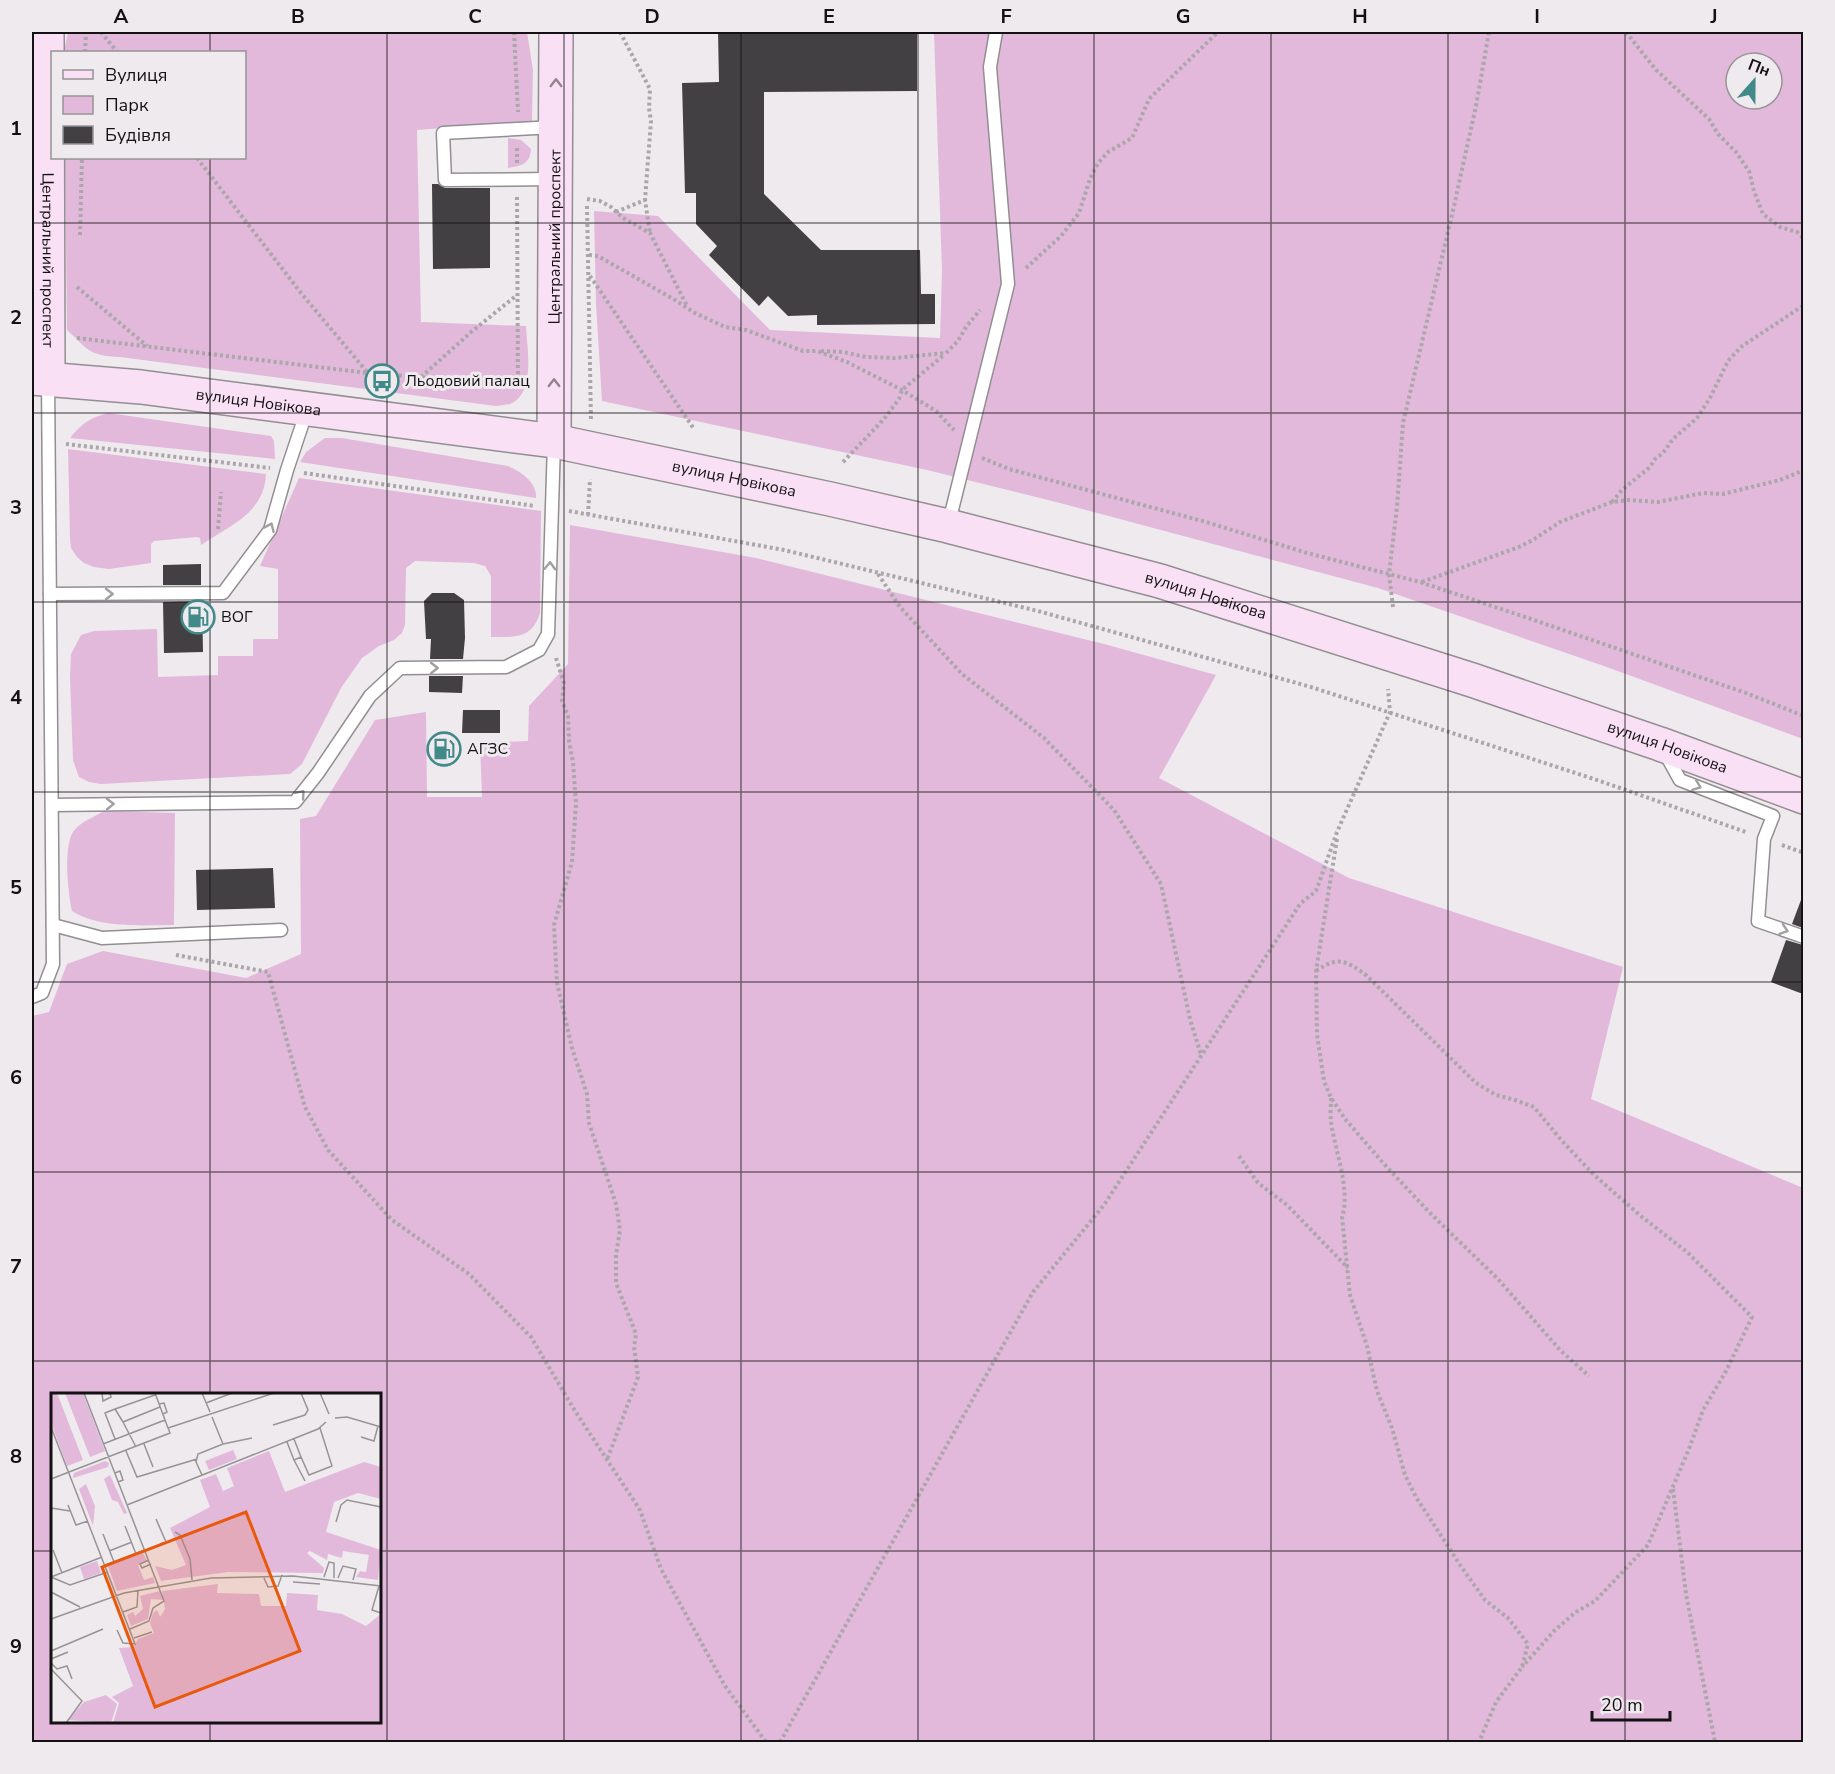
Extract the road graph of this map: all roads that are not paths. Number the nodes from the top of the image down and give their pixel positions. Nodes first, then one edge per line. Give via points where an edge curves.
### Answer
1 (47, 32) edge
2 (556, 32) edge
3 (996, 32) edge
4 (39, 77) edge
5 (556, 127) junction
6 (555, 179) junction
7 (40, 379) edge
8 (308, 409) junction
9 (554, 441) junction
10 (948, 526) junction
11 (50, 594) junction
12 (1783, 801) edge
13 (52, 805) junction
14 (53, 926) junction
15 (281, 930) dead end
16 (1803, 936) edge
17 (32, 998) edge

1 - 4 main road, Центральний проспект
5 -> 2 main road, Центральний проспект
3 - 10 lane via 990,67 1008,284
4 - 7 main road, Центральний проспект
5 - 6 main road, Центральний проспект
5 - 6 lane via 443,133 445,180
9 -> 6 main road, Центральний проспект
7 - 8 main road, вулиця Новікова via 141,387
7 - 11 lane via 50,442
8 - 9 main road, вулиця Новікова
11 -> 8 lane via 223,593 270,530
9 - 10 main road, вулиця Новікова
13 -> 9 lane via 296,802 370,696 400,668 506,667 539,650 548,634
10 - 12 main road, вулиця Новікова via 1160,581 1472,680 1660,744
11 - 13 lane
12 -> 16 lane via 1764,839 1758,921
13 - 14 lane
14 - 15 lane via 102,938
14 - 17 lane via 53,964 42,993

